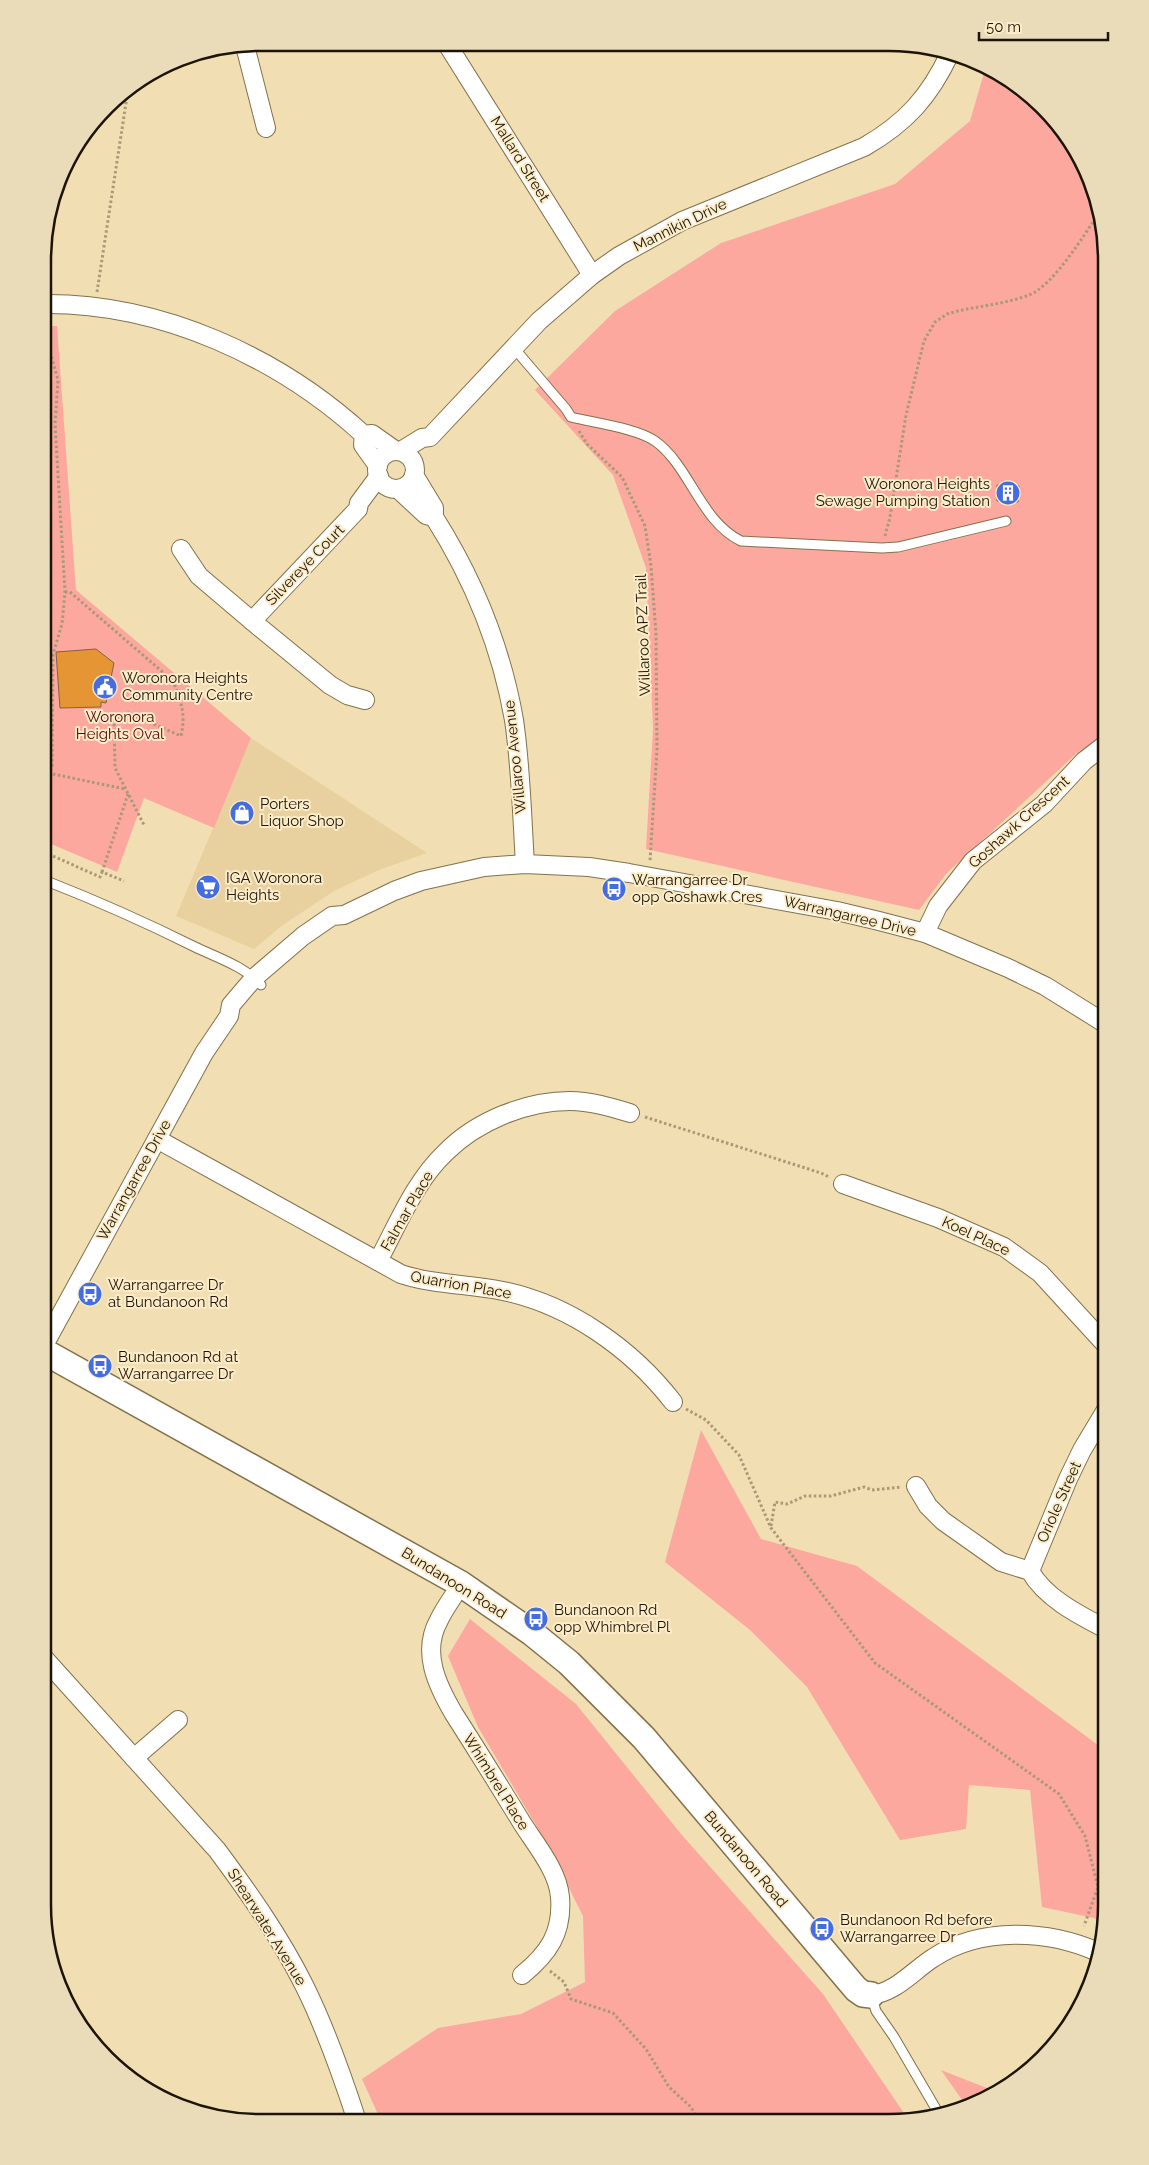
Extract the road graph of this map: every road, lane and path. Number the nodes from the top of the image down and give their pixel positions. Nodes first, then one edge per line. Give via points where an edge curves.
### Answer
1 (451, 51) edge
2 (247, 52) edge
3 (947, 59) edge
4 (126, 100) edge
5 (266, 128) dead end
6 (1094, 220) edge
7 (592, 275) junction
8 (51, 305) edge
9 (95, 308) junction
10 (514, 348) junction
11 (51, 356) edge
12 (571, 417) junction
13 (364, 435) junction
14 (430, 437) junction
15 (398, 451) junction
16 (415, 470) junction
17 (386, 480) junction
18 (434, 517) junction
19 (1006, 521) dead end
20 (882, 548) junction
21 (181, 549) dead end
22 (65, 592) junction
23 (252, 621) junction
24 (364, 700) dead end
25 (1098, 750) edge
26 (51, 768) edge
27 (51, 774) edge
28 (125, 789) junction
29 (128, 794) junction
30 (144, 825) dead end
31 (51, 855) edge
32 (525, 864) junction
33 (102, 872) junction
34 (649, 877) junction
35 (124, 881) dead end
36 (51, 883) edge
37 (925, 933) junction
38 (258, 981) junction
39 (1098, 1019) edge
40 (630, 1113) joint
41 (157, 1139) junction
42 (843, 1184) joint
43 (378, 1261) junction
44 (51, 1334) edge
45 (1098, 1336) edge
46 (51, 1353) edge
47 (673, 1402) joint
48 (1098, 1423) edge
49 (916, 1486) joint
50 (771, 1528) junction
51 (1030, 1571) junction
52 (461, 1584) junction
53 (1098, 1624) edge
54 (51, 1666) edge
55 (178, 1720) dead end
56 (134, 1758) junction
57 (1084, 1926) dead end
58 (1093, 1950) edge
59 (537, 1963) junction
60 (522, 1974) dead end
61 (871, 1995) junction
62 (936, 2109) edge
63 (355, 2114) edge
64 (695, 2114) edge

1 - 7 street, Mallard Street
2 - 5 street
3 - 7 street, Mannikin Drive via 929,92 884,136 682,220
4 - 9 path
6 - 20 path via 1048,281 1031,294 947,314 935,322 924,341 906,415
7 - 10 street, Mannikin Drive via 539,321
8 - 9 street
9 - 13 street via 151,319 242,351 298,382
10 - 12 lane
10 - 14 street, Mannikin Drive
11 - 22 path via 58,380 55,424
12 - 20 lane via 640,433 664,448 718,524 741,541
12 - 34 path, Willaroo APZ Trail via 587,444 622,477 644,526 647,542 657,692 657,750
13 - 15 street via 372,434
13 - 17 street, Willaroo Avenue via 363,445
14 - 15 street, Mannikin Drive
14 - 16 street, Mannikin Drive via 429,446
15 - 16 street via 410,456
15 - 17 street via 382,457
16 - 17 street via 407,485
16 - 18 street, Willaroo Avenue via 434,508
17 - 18 street, Willaroo Avenue via 426,515
17 - 23 street, Silvereye Court via 360,503 358,509
18 - 32 street, Willaroo Avenue via 465,569 502,664 517,749
19 - 20 lane
21 - 23 street via 199,576
22 - 26 path via 62,624 53,654
22 - 28 path via 70,592 173,681 180,699 184,720 181,736 128,713 114,720 115,768
23 - 24 street via 330,685
25 - 37 street, Goshawk Crescent via 1044,804 973,861 938,906
27 - 28 path
28 - 29 path
29 - 30 path
29 - 33 path
31 - 33 path via 100,877
32 - 34 street, Warrangarree Drive via 590,867
32 - 38 street, Warrangarree Drive via 484,867 421,882 370,901 344,915 337,925
33 - 35 path
34 - 37 street, Warrangarree Drive via 837,911
36 - 38 lane via 114,907 243,970
37 - 39 street, Warrangarree Drive via 1045,986
38 - 41 street, Warrangarree Drive via 204,1053
40 - 42 path via 821,1173
40 - 43 street, Falmar Place via 588,1102 569,1101 530,1106 486,1124 446,1151 428,1173
41 - 43 street, Quarrion Place
41 - 44 street, Warrangarree Drive
42 - 45 street, Koel Place via 938,1218 1004,1247 1046,1278
43 - 47 street, Quarrion Place via 420,1280 505,1291 564,1313 591,1327 639,1363
46 - 52 street, Bundanoon Road
47 - 50 path via 706,1420 739,1455
48 - 51 street, Oriole Street via 1068,1479
49 - 50 path via 872,1490 864,1487 831,1496 805,1496 787,1504 775,1502
49 - 51 street via 928,1506 943,1521 1001,1562
50 - 57 path via 875,1663 1058,1794 1085,1836 1098,1887
51 - 53 street via 1047,1592
52 - 59 street, Whimbrel Place via 438,1621 433,1638 433,1674 439,1689 556,1880 560,1895 559,1925 547,1951
52 - 61 street, Bundanoon Road via 532,1633 608,1700 650,1744 856,1989
54 - 56 street, Shearwater Avenue
55 - 56 street
56 - 63 street, Shearwater Avenue via 217,1850 284,1949 328,2038
58 - 61 street via 1078,1943 1037,1935 981,1939 933,1957 894,1986 879,1995
59 - 60 street, Whimbrel Place
59 - 64 path via 564,1982 571,1999 613,2012 646,2049 669,2087
61 - 62 lane via 876,2011

